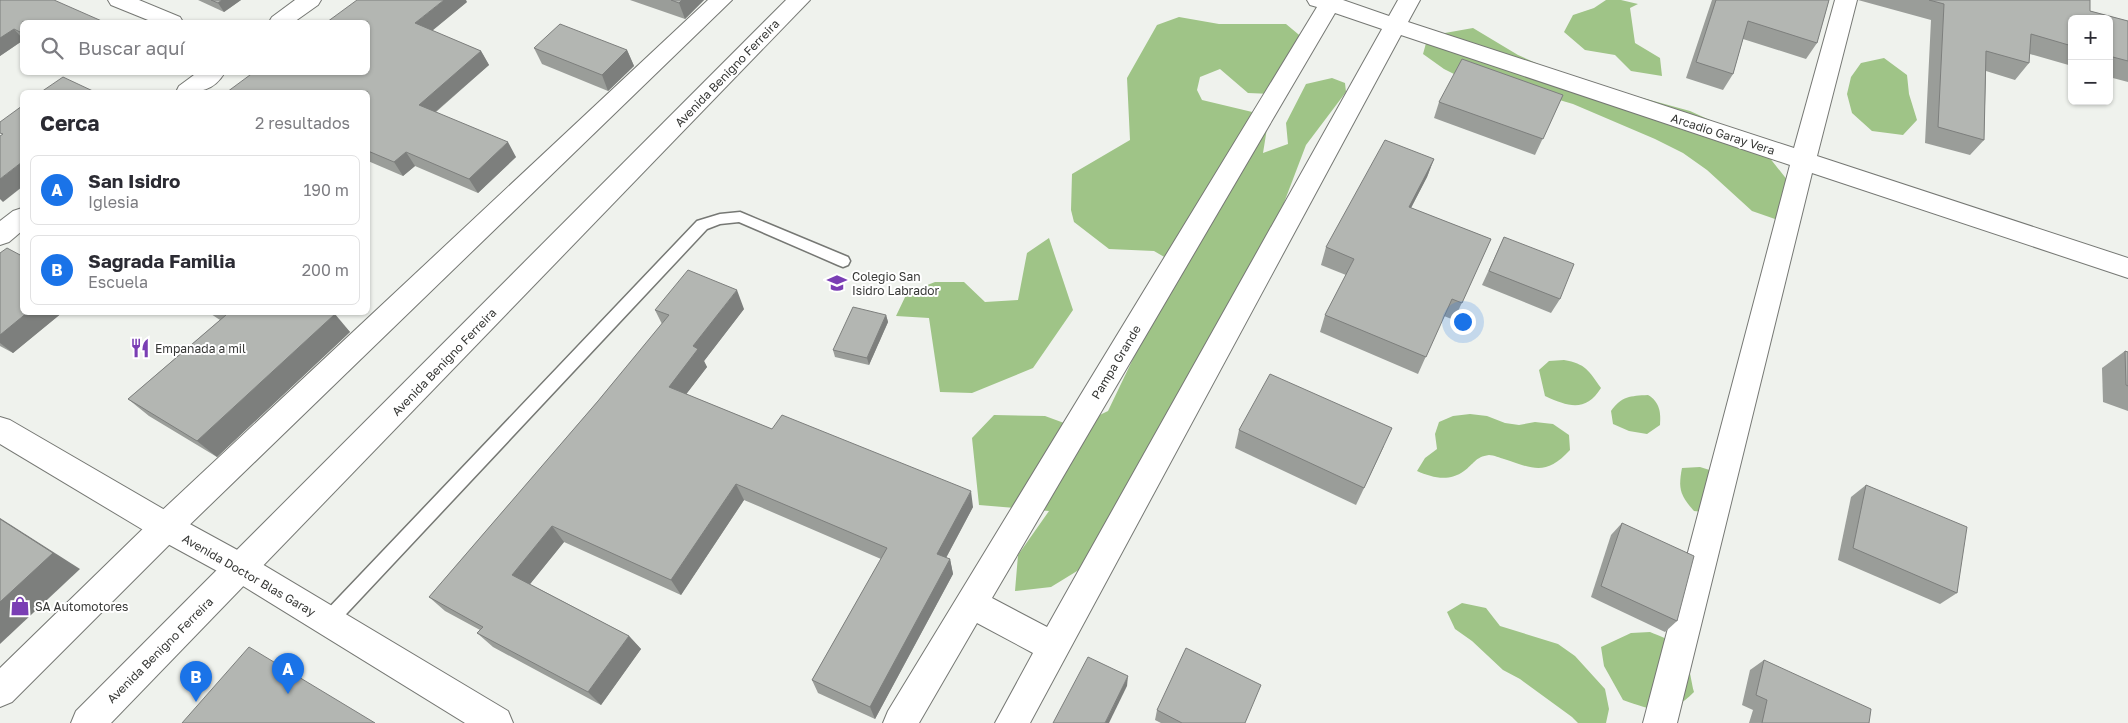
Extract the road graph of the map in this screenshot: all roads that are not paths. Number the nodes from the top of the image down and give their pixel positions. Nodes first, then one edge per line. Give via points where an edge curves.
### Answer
1 (119, 0) edge
2 (310, 0) edge
3 (721, 0) edge
4 (799, 0) edge
5 (1409, 0) edge
6 (1846, 0) edge
7 (1327, 1) edge
8 (167, 20) edge
9 (283, 20) edge
10 (1396, 26) junction
11 (210, 75) edge
12 (191, 90) edge
13 (1803, 161) junction
14 (20, 220) edge
15 (0, 235) edge
16 (843, 262) dead end
17 (2128, 268) edge
18 (0, 429) edge
19 (166, 527) junction
20 (241, 568) junction
21 (971, 604) junction
22 (328, 621) junction
23 (1054, 647) junction
24 (0, 690) edge
25 (88, 723) edge
26 (496, 723) edge
27 (900, 723) edge
28 (1012, 723) edge
29 (1660, 723) edge

1 - 8 street
2 - 9 street
3 - 19 street
4 - 20 street, Avenida Benigno Ferreira
5 - 10 street
6 - 13 street
7 - 10 street, Arcadio Garay Vera
7 - 21 street, Pampa Grande
10 - 13 street, Arcadio Garay Vera
10 - 23 street
11 - 12 street
13 - 17 street, Arcadio Garay Vera
13 - 29 street
14 - 15 street
16 - 22 lane via 740,217 702,225
18 - 19 street, Avenida Doctor Blas Garay
19 - 20 street, Avenida Doctor Blas Garay
19 - 24 street
20 - 22 street, Avenida Doctor Blas Garay
20 - 25 street, Avenida Benigno Ferreira
21 - 23 street
21 - 27 street, Pampa Grande
22 - 26 street, Avenida Doctor Blas Garay
23 - 28 street

